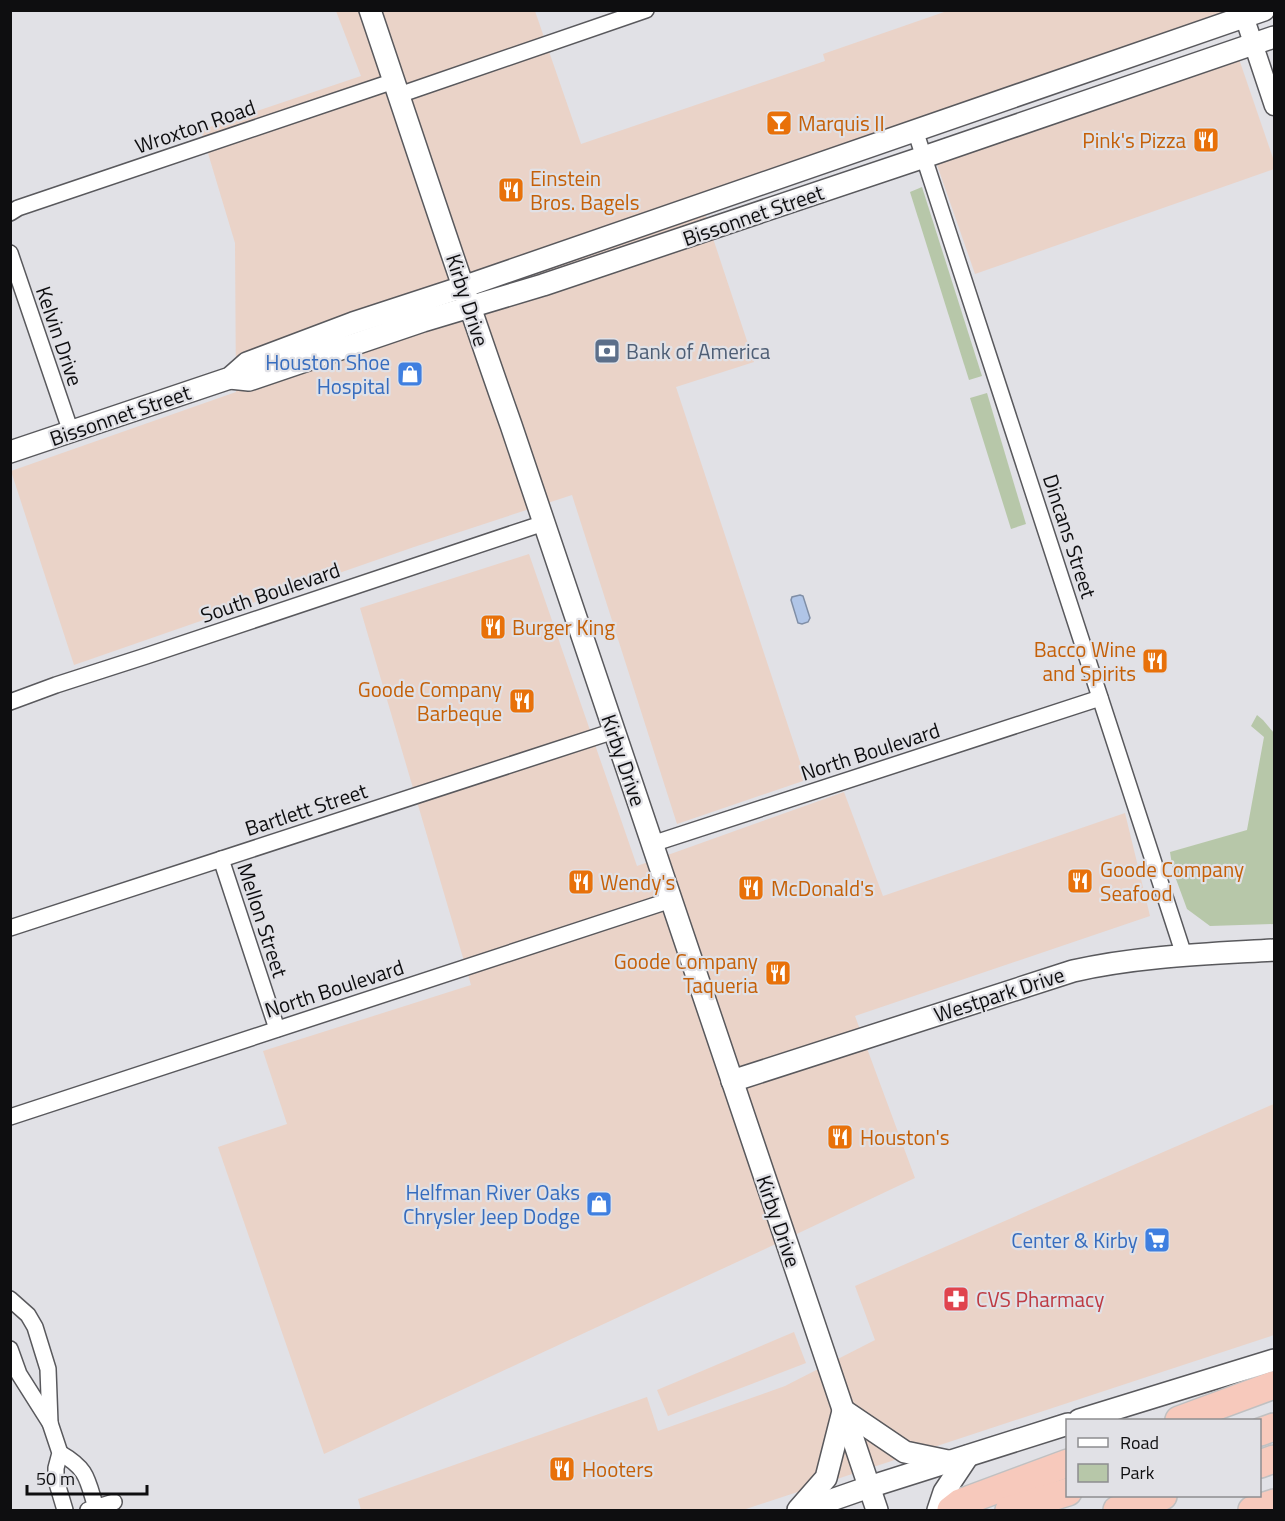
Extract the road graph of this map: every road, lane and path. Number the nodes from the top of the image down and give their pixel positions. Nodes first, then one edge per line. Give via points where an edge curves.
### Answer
1 (370, 10) edge
2 (646, 10) edge
3 (1250, 13) edge
4 (1275, 38) edge
5 (1254, 45) junction
6 (396, 88) junction
7 (1275, 106) edge
8 (915, 130) junction
9 (924, 157) junction
10 (710, 201) junction
11 (10, 213) edge
12 (718, 226) junction
13 (10, 253) edge
14 (463, 287) junction
15 (469, 308) junction
16 (230, 378) junction
17 (71, 432) junction
18 (10, 452) edge
19 (544, 523) junction
20 (1100, 698) junction
21 (10, 702) edge
22 (614, 731) junction
23 (652, 844) junction
24 (220, 859) junction
25 (671, 900) junction
26 (10, 928) edge
27 (1275, 950) edge
28 (1184, 955) junction
29 (277, 1029) junction
30 (732, 1081) junction
31 (10, 1118) edge
32 (10, 1299) edge
33 (10, 1349) edge
34 (1275, 1360) edge
35 (1275, 1384) edge
36 (843, 1410) junction
37 (1082, 1419) edge
38 (1182, 1419) edge
39 (50, 1423) junction
40 (1066, 1425) edge
41 (60, 1453) junction
42 (960, 1459) junction
43 (1066, 1464) edge
44 (869, 1487) junction
45 (1066, 1493) edge
46 (1160, 1497) edge
47 (114, 1502) dead end
48 (1275, 1503) edge
49 (92, 1509) edge
50 (65, 1510) edge
51 (798, 1510) edge
52 (803, 1510) edge
53 (877, 1510) edge
54 (938, 1510) edge
55 (951, 1510) edge
56 (1008, 1510) edge
57 (1117, 1510) edge
58 (1252, 1510) edge

1 - 6 main road, Kirby Drive
2 - 6 street, Wroxton Road
3 - 5 street
3 - 8 main road, Bissonnet Street
4 - 5 main road, Bissonnet Street
5 - 7 street
5 - 9 main road, Bissonnet Street
6 - 11 street, Wroxton Road
6 - 14 main road, Kirby Drive
8 - 9 street, Dincans Street
8 - 10 main road, Bissonnet Street
9 - 12 main road, Bissonnet Street
9 - 20 street, Dincans Street
10 - 12 main road
10 - 14 main road, Bissonnet Street
12 - 15 main road, Bissonnet Street
13 - 17 street, Kelvin Drive
14 - 15 main road, Kirby Drive
14 - 16 main road, Bissonnet Street via 247,363
15 - 16 main road, Bissonnet Street via 249,380
15 - 19 main road, Kirby Drive
16 - 17 main road, Bissonnet Street
17 - 18 main road, Bissonnet Street
19 - 21 street, South Boulevard
19 - 22 main road, Kirby Drive
20 - 23 street, North Boulevard
20 - 28 street, Dincans Street
22 - 23 main road, Kirby Drive
22 - 24 street, Bartlett Street
23 - 25 main road, Kirby Drive
24 - 26 street, Bartlett Street
24 - 29 street, Mellon Street
25 - 29 street, North Boulevard
25 - 30 main road, Kirby Drive
27 - 28 main road, Westpark Drive
28 - 30 main road, Westpark Drive via 1073,971
29 - 31 street, North Boulevard
30 - 36 main road, Kirby Drive
32 - 39 street via 35,1327 48,1369
33 - 39 street via 26,1388
34 - 37 main road
35 - 38 highway
36 - 42 main road via 904,1452
36 - 44 main road, Kirby Drive
36 - 51 main road via 826,1478
39 - 41 street
40 - 42 main road
41 - 49 street via 81,1468
41 - 50 street via 56,1480
42 - 44 main road
42 - 54 main road
43 - 55 highway via 960,1503
44 - 52 main road
44 - 53 main road, Kirby Drive
45 - 56 highway
46 - 57 highway
47 - 49 street
48 - 58 highway

